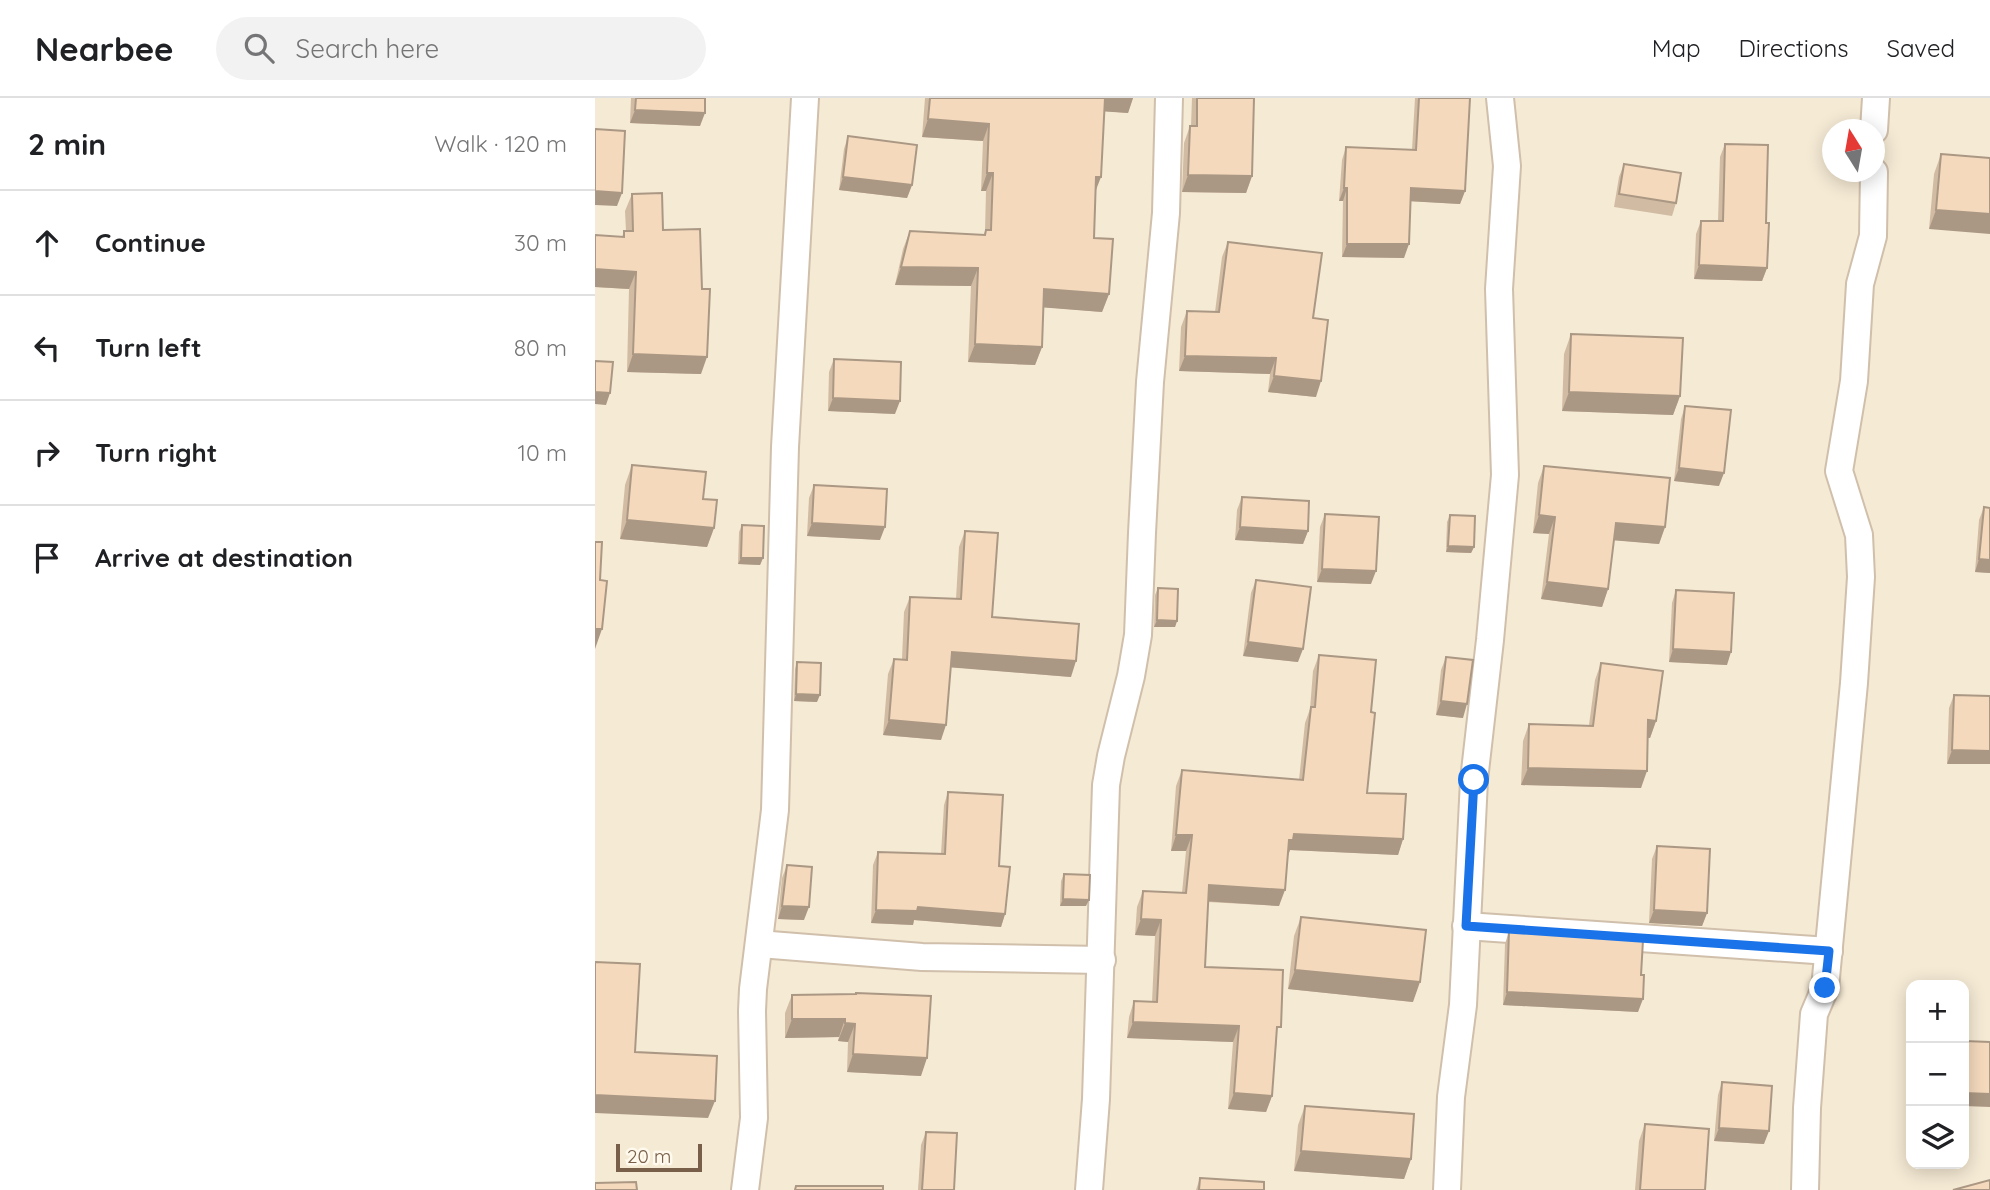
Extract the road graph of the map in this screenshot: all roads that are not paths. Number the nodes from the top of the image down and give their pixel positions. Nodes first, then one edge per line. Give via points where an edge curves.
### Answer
1 (805, 98) edge
2 (1169, 98) edge
3 (1500, 98) edge
4 (1876, 98) edge
5 (1875, 119) edge
6 (1874, 182) edge
7 (1466, 926) junction
8 (759, 944) junction
9 (1829, 951) junction
10 (1102, 960) junction
11 (745, 1190) edge
12 (1089, 1190) edge
13 (1447, 1190) edge
14 (1805, 1190) edge

1 - 8 street via 785,447 775,810
2 - 10 street via 1166,213 1150,382 1138,635 1106,785
3 - 7 street via 1507,166 1499,289 1505,475 1474,780
4 - 5 street
6 - 9 street via 1873,236 1860,284 1854,381 1839,471 1859,535 1861,577
7 - 9 street
7 - 13 street
8 - 10 street via 922,957
8 - 11 street via 752,1011 754,1118
9 - 14 street via 1825,988 1814,1014
10 - 12 street

